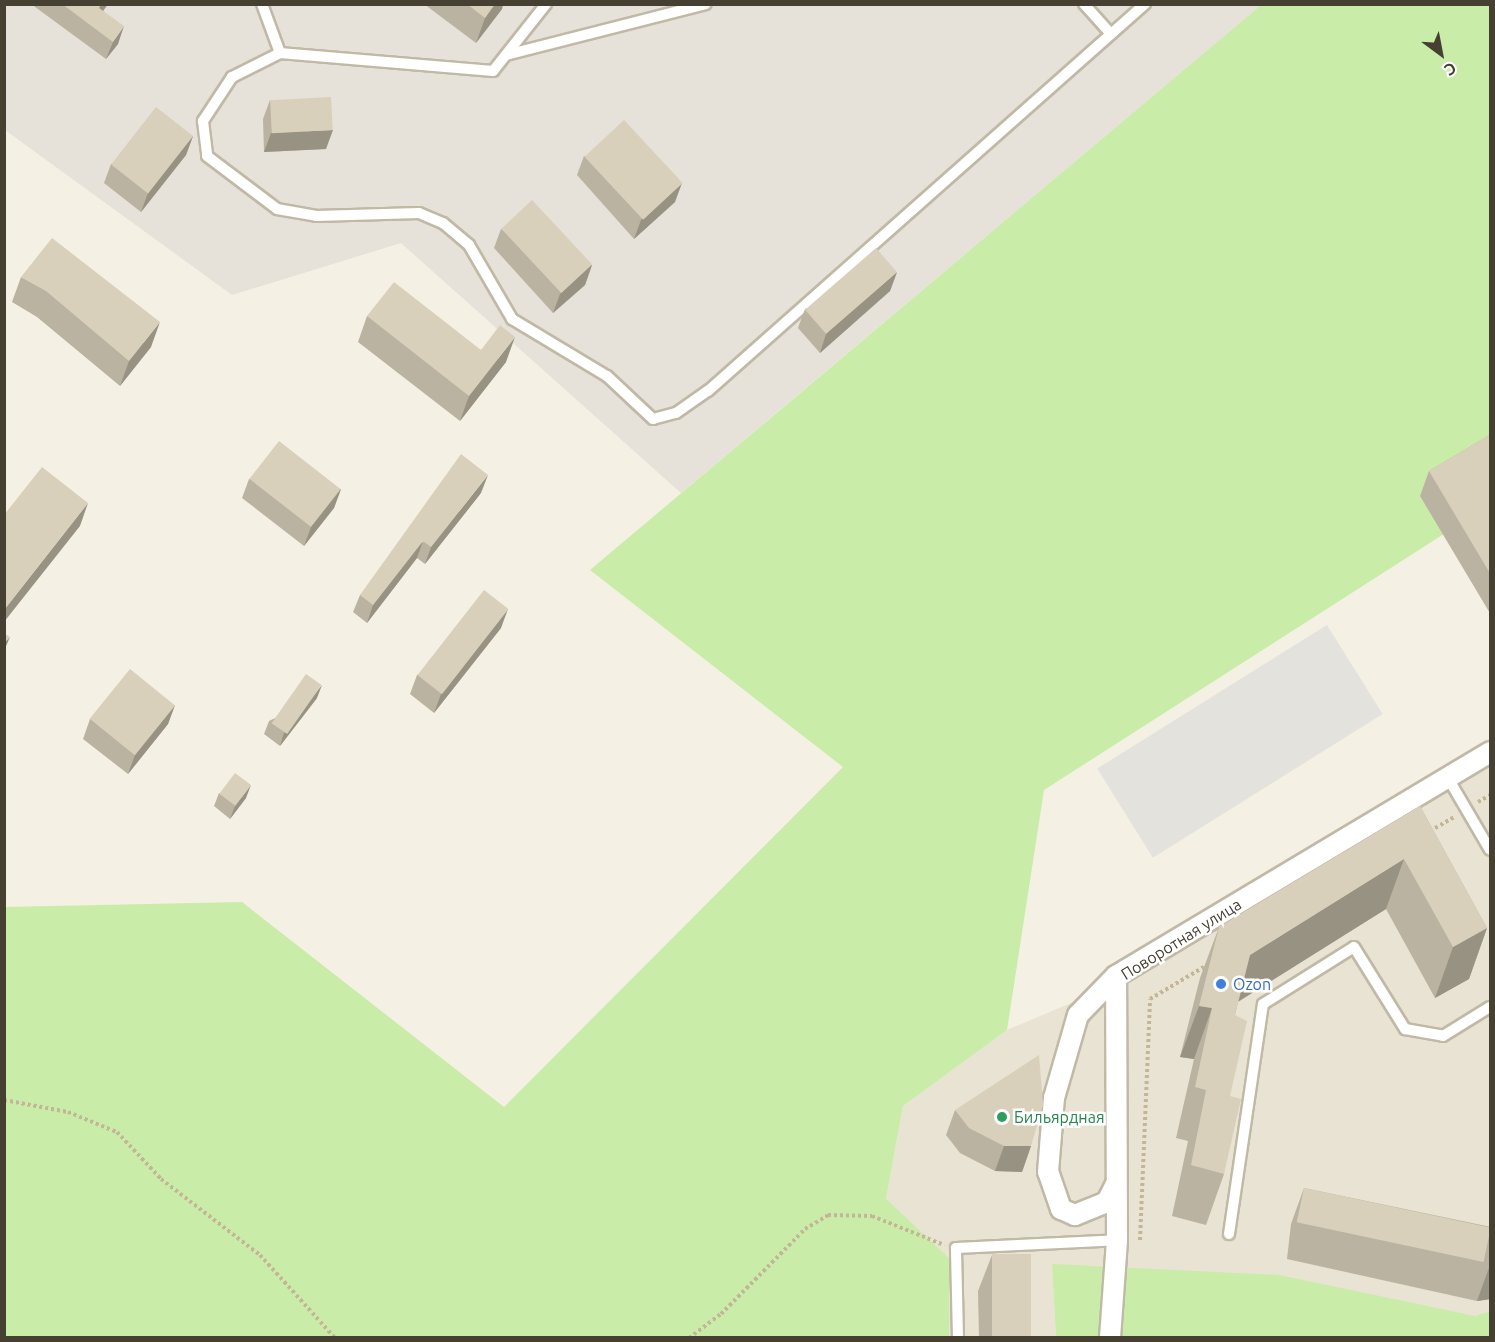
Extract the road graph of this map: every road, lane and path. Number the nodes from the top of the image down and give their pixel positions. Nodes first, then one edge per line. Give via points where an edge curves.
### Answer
1 (262, 4) edge
2 (546, 4) edge
3 (706, 4) edge
4 (1084, 4) edge
5 (1145, 4) edge
6 (1111, 34) junction
7 (280, 53) junction
8 (506, 55) junction
9 (1491, 752) edge
10 (1448, 778) junction
11 (1491, 795) edge
12 (1467, 809) junction
13 (1426, 834) edge
14 (1491, 850) edge
15 (1211, 962) edge
16 (1116, 976) junction
17 (1491, 1007) edge
18 (4, 1100) edge
19 (1116, 1184) junction
20 (1229, 1234) dead end
21 (1117, 1240) junction
22 (1140, 1240) dead end
23 (956, 1248) junction
24 (335, 1338) edge
25 (689, 1338) edge
26 (958, 1338) edge
27 (1110, 1338) edge

1 - 7 lane
2 - 8 lane
3 - 8 lane
4 - 6 lane
5 - 6 lane
6 - 7 lane via 708,391 676,413 652,419 607,376 513,319 469,245 443,223 418,213 316,216 277,209 207,156 202,122 232,77
7 - 8 lane via 493,70
9 - 10 street, Поворотная улица
10 - 12 lane
10 - 16 street, Поворотная улица
11 - 12 path
12 - 13 path
12 - 14 lane
15 - 22 path via 1150,999
16 - 19 street, Поворотная улица
16 - 19 street via 1078,1015 1068,1040 1054,1098 1048,1172 1061,1209 1075,1215 1107,1202
17 - 20 lane via 1443,1036 1405,1029 1354,947 1263,1004
18 - 24 path via 68,1112 117,1132 161,1179 260,1255
19 - 21 street, Поворотная улица
21 - 23 lane
21 - 27 street, Поворотная улица
23 - 25 path via 872,1216 828,1215 805,1229 721,1314
23 - 26 lane

